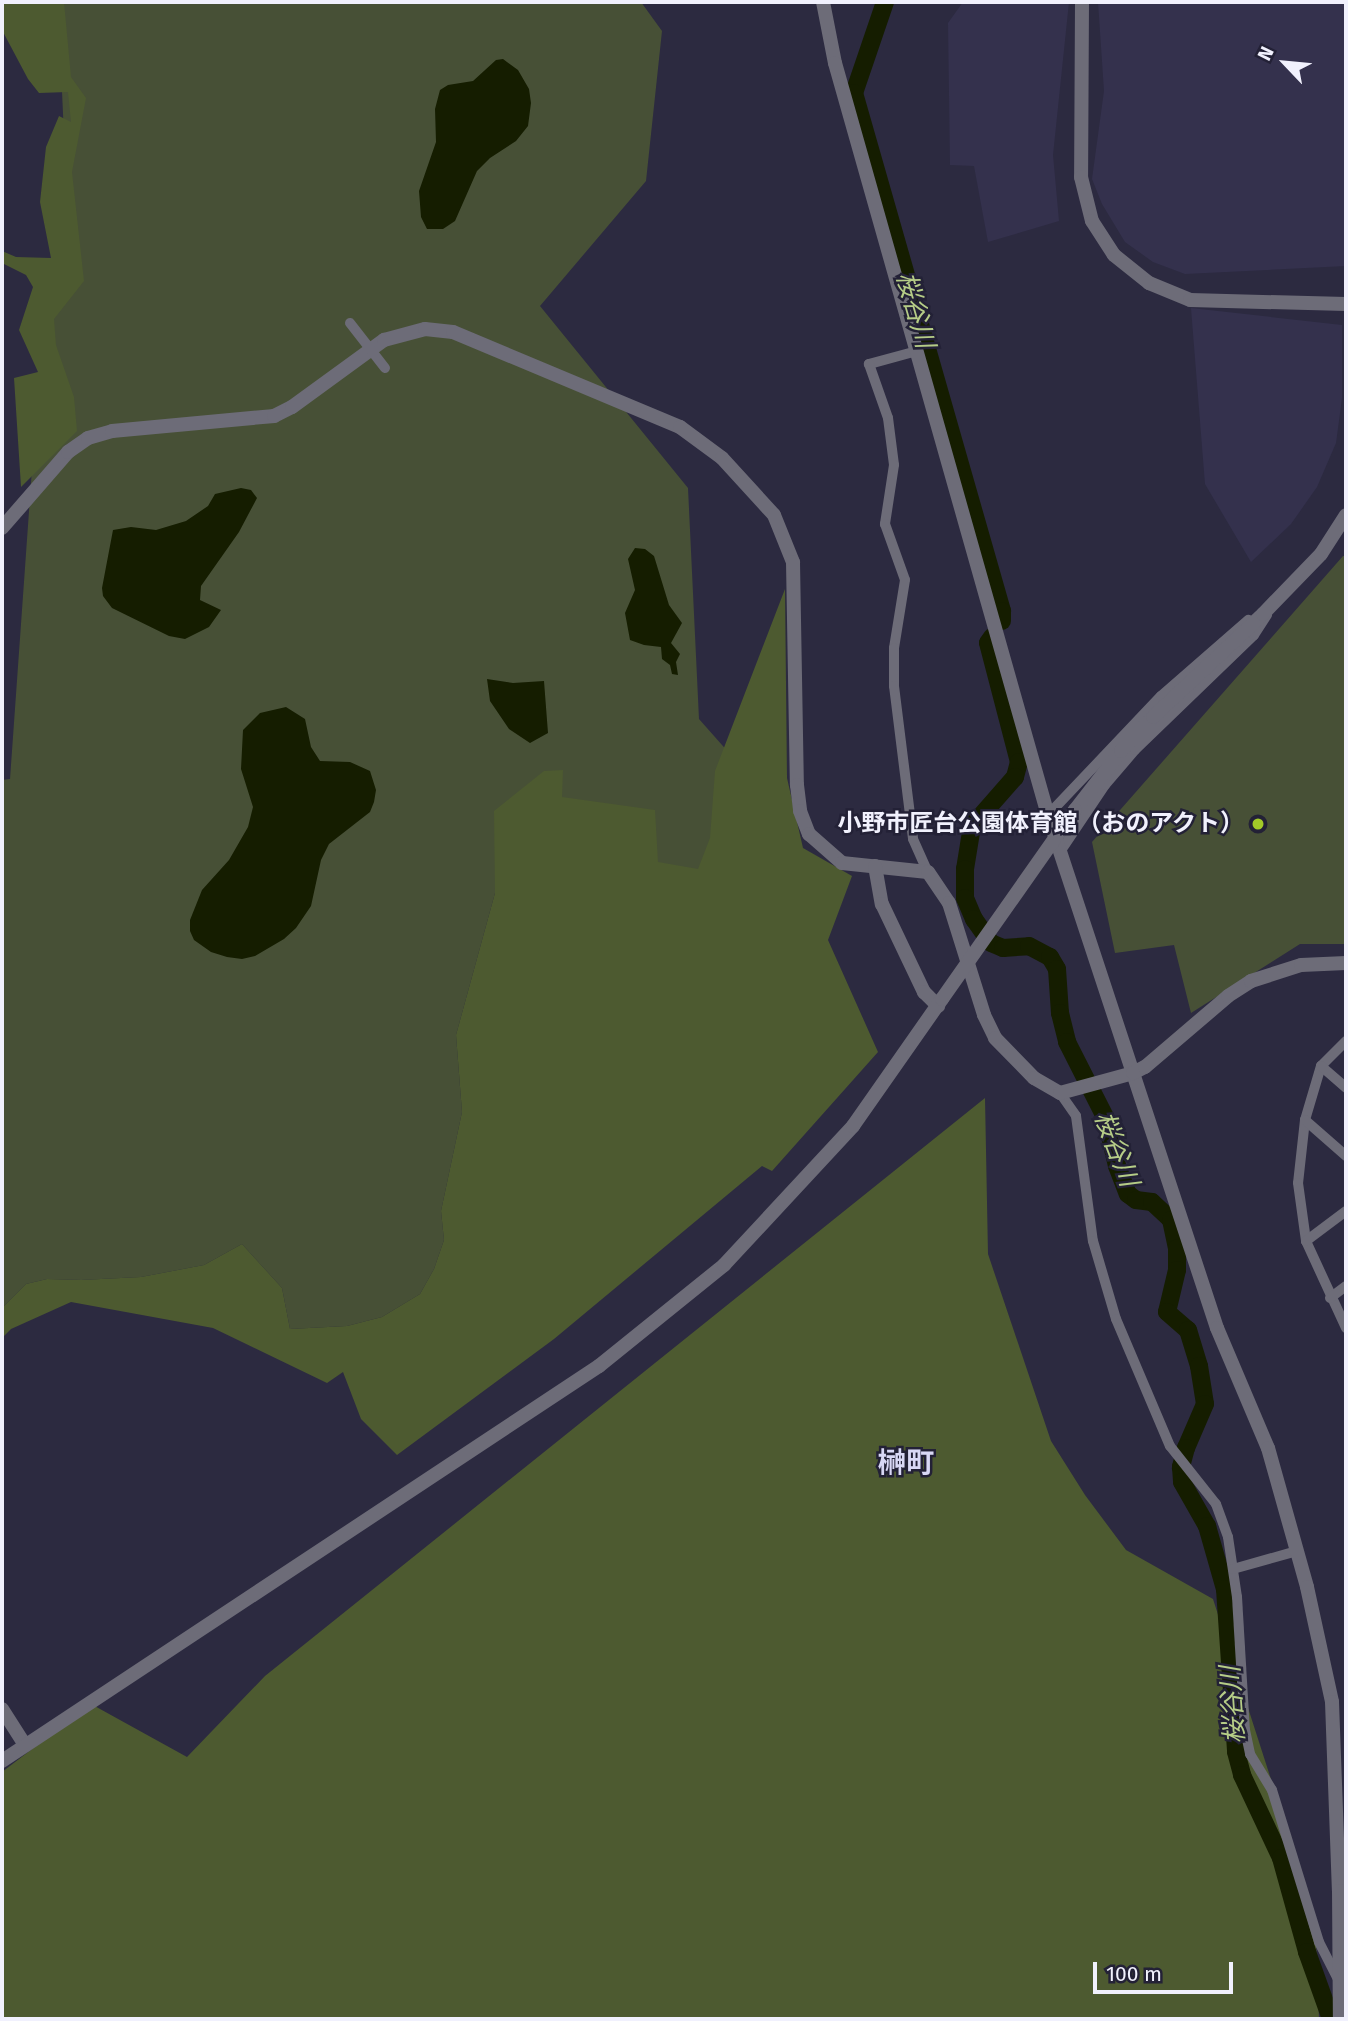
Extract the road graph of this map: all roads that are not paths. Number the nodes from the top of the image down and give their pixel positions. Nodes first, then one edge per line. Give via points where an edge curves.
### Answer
1 (823, 2) edge
2 (1082, 2) edge
3 (1346, 304) edge
4 (350, 323) dead end
5 (917, 351) junction
6 (385, 368) dead end
7 (1345, 519) edge
8 (2, 528) edge
9 (1279, 598) junction
10 (1048, 815) junction
11 (1060, 852) junction
12 (875, 866) junction
13 (928, 872) junction
14 (1346, 963) edge
15 (940, 1003) junction
16 (1346, 1041) edge
17 (1321, 1066) junction
18 (1133, 1073) junction
19 (1346, 1088) edge
20 (1060, 1093) junction
21 (1305, 1120) junction
22 (1346, 1156) edge
23 (1346, 1211) edge
24 (1306, 1241) junction
25 (1346, 1286) edge
26 (1330, 1298) junction
27 (1346, 1328) edge
28 (1297, 1551) junction
29 (1233, 1569) junction
30 (2, 1709) edge
31 (25, 1745) junction
32 (2, 1761) edge
33 (1339, 1982) junction
34 (1340, 2019) edge

1 - 5 street via 835,62
2 - 3 street via 1082,177 1092,220 1114,255 1149,283 1190,300
4 - 6 street, bridge
5 - 10 street
5 - 13 street via 869,364 888,418 894,465 885,524 905,580 894,648 894,686 913,839
7 - 9 street via 1321,554
8 - 12 street via 68,452 88,438 112,431 274,416 384,340 425,329 453,332 680,427 722,458 774,515 793,562 800,811 809,834 830,855 842,863
9 - 10 street via 1242,624 1161,696
9 - 11 street via 1254,635 1135,750
9 - 15 street, bridge via 1121,751
10 - 11 street
11 - 18 street
12 - 13 street
12 - 15 street via 882,904 923,992
13 - 20 street via 949,903 995,1038 1034,1078
14 - 18 street via 1301,965 1251,981
15 - 31 street via 853,1126 724,1265 599,1366
16 - 17 street
17 - 19 street
17 - 21 street
18 - 20 street
18 - 28 street via 1217,1328 1268,1448
20 - 29 street via 1076,1116 1093,1241 1116,1319 1170,1446 1216,1504
21 - 22 street
21 - 24 street via 1298,1184
23 - 24 street
24 - 26 street
25 - 26 street
26 - 27 street
28 - 29 street
28 - 33 street via 1332,1702
29 - 33 street via 1250,1754 1272,1790 1319,1942
30 - 31 street
31 - 32 street
33 - 34 street

